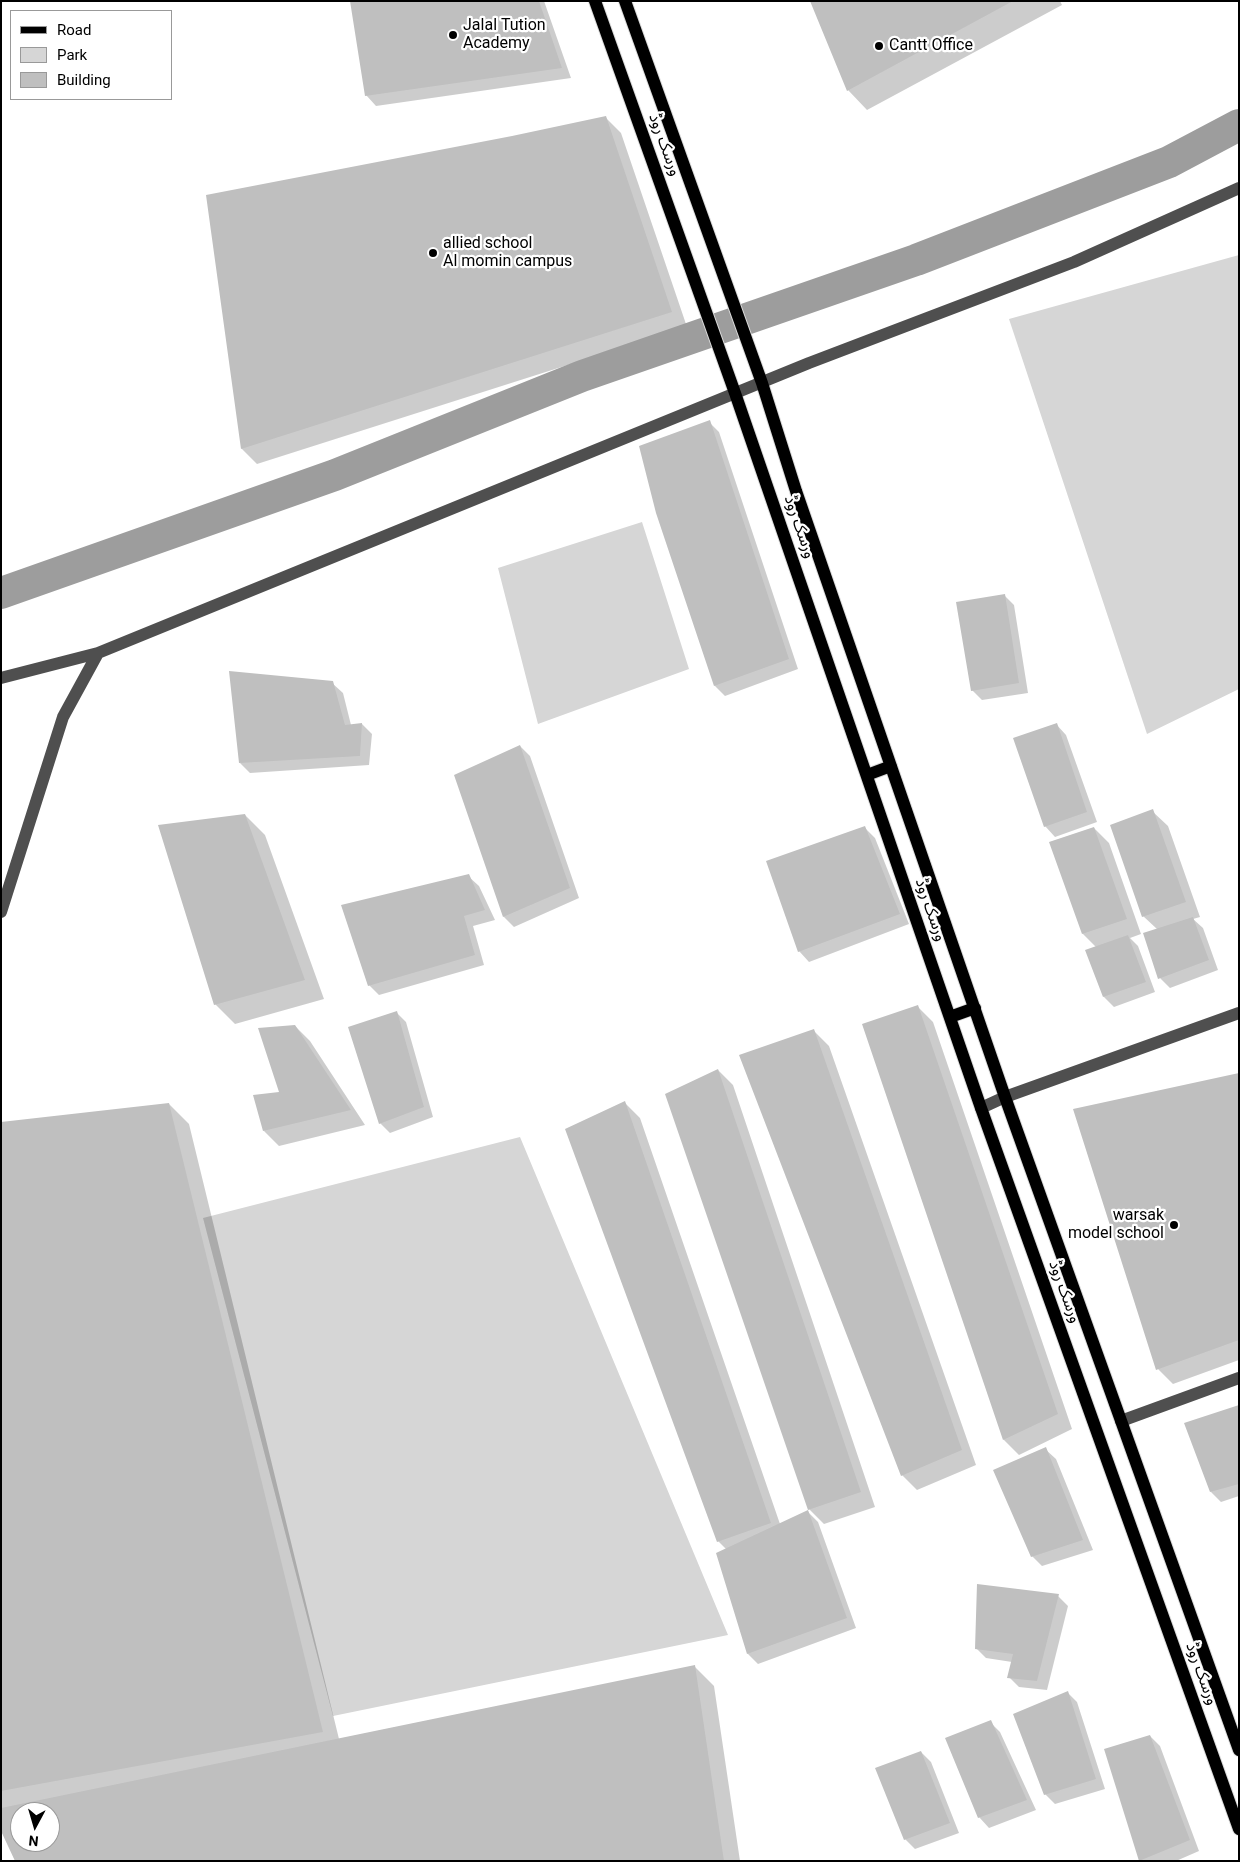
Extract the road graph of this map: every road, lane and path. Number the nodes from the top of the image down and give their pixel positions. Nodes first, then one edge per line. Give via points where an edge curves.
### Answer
1 (595, 1) edge
2 (625, 1) edge
3 (1239, 188) edge
4 (762, 383) junction
5 (735, 393) junction
6 (98, 653) junction
7 (1, 678) edge
8 (891, 766) junction
9 (866, 774) junction
10 (4, 895) edge
11 (1, 912) edge
12 (975, 1008) junction
13 (1239, 1013) edge
14 (950, 1017) junction
15 (1005, 1096) junction
16 (981, 1108) junction
17 (1239, 1378) edge
18 (1121, 1421) junction
19 (1239, 1750) edge
20 (1239, 1829) edge

1 - 5 main road, ورسک روڈ
2 - 4 main road, ورسک روڈ
3 - 4 street via 1074,262
4 - 5 street
4 - 8 main road, ورسک روڈ
5 - 6 street
5 - 9 main road, ورسک روڈ
6 - 7 street
6 - 10 street via 63,717
8 - 9 main road
8 - 12 main road, ورسک روڈ
9 - 14 main road, ورسک روڈ
10 - 11 street
12 - 14 main road
12 - 15 main road, ورسک روڈ
13 - 15 street
14 - 16 main road, ورسک روڈ
15 - 16 street
15 - 18 main road, ورسک روڈ
16 - 20 main road, ورسک روڈ
17 - 18 street
18 - 19 main road, ورسک روڈ

